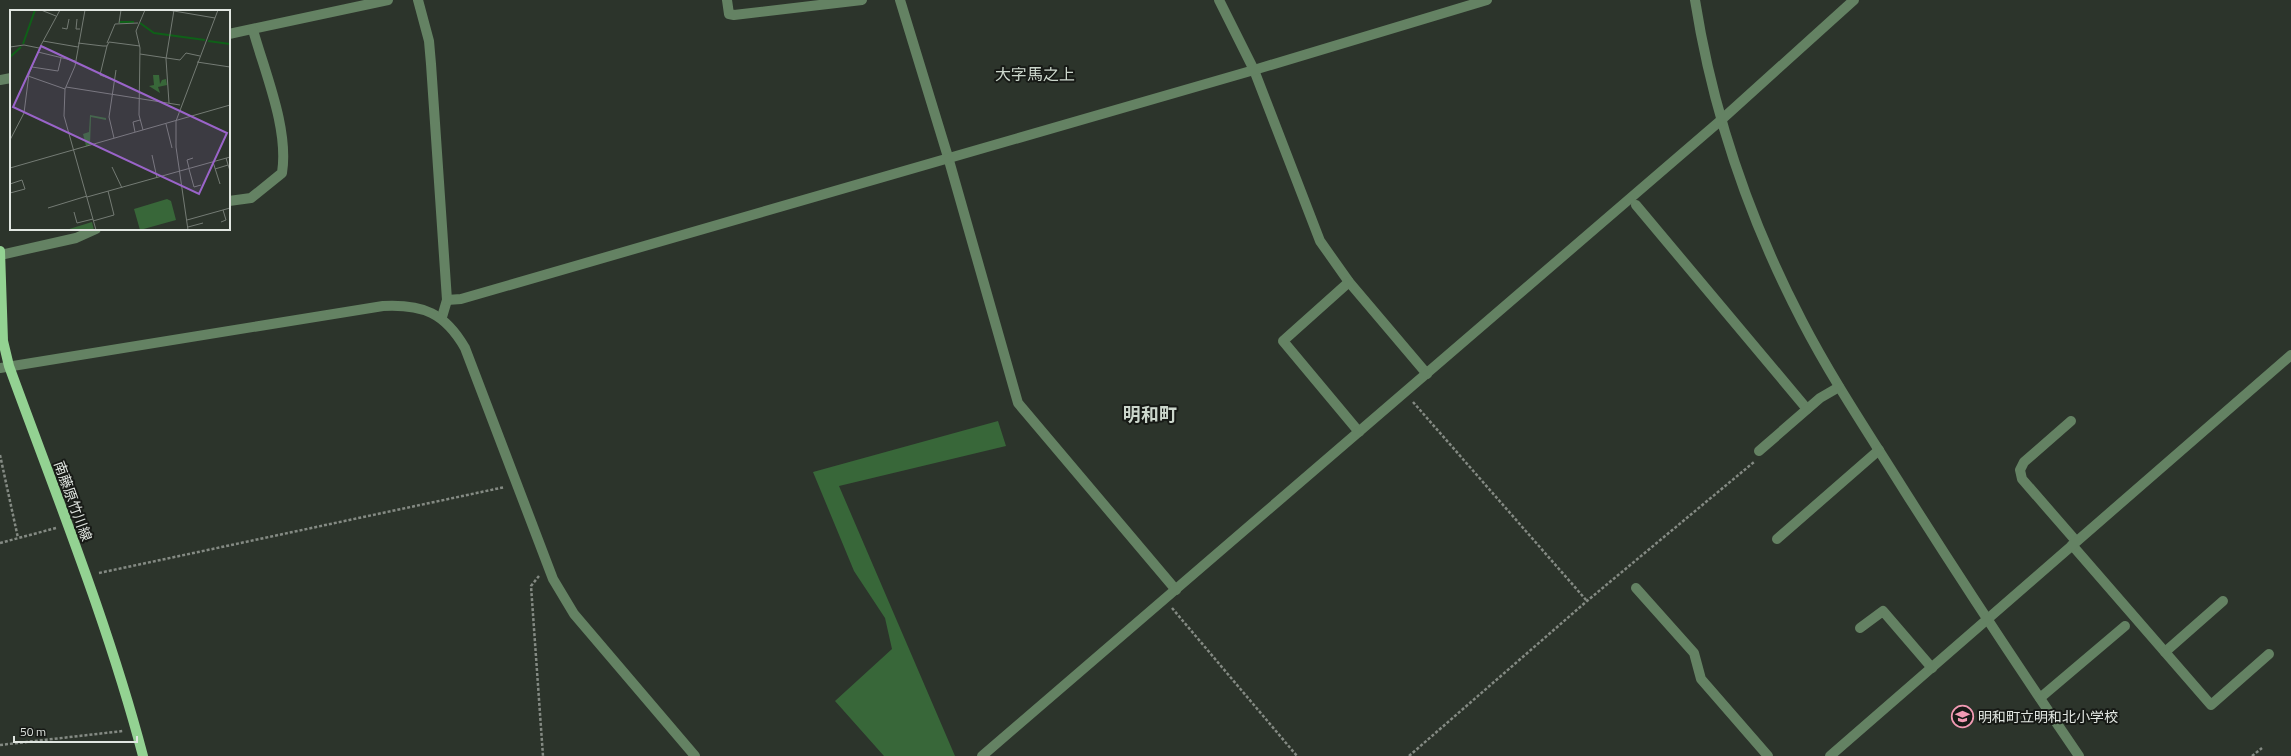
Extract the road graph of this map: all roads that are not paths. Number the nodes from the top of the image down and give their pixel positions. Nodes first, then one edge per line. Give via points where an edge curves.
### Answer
1 (388, 0) edge
2 (418, 0) edge
3 (727, 0) edge
4 (862, 0) edge
5 (900, 0) edge
6 (1219, 0) edge
7 (1487, 0) edge
8 (1695, 0) edge
9 (1854, 0) edge
10 (253, 30) junction
11 (230, 34) edge
12 (1254, 70) junction
13 (10, 78) edge
14 (0, 80) edge
15 (1720, 121) junction
16 (948, 157) junction
17 (230, 202) edge
18 (1636, 205) dead end
19 (94, 230) edge
20 (0, 251) edge
21 (0, 255) edge
22 (1349, 282) junction
23 (447, 300) junction
24 (442, 317) junction
25 (2290, 359) edge
26 (4, 367) edge
27 (1427, 374) junction
28 (1839, 387) junction
29 (1807, 409) junction
30 (2071, 421) dead end
31 (1359, 432) junction
32 (1879, 450) junction
33 (1759, 451) road end
34 (1777, 539) dead end
35 (2074, 543) junction
36 (1636, 588) dead end
37 (1176, 590) junction
38 (2223, 601) dead end
39 (1987, 620) junction
40 (2125, 626) dead end
41 (1860, 628) dead end
42 (2165, 652) junction
43 (2269, 654) dead end
44 (1932, 668) junction
45 (2040, 698) junction
46 (143, 756) edge
47 (695, 756) edge
48 (982, 756) edge
49 (1768, 756) edge
50 (1830, 756) edge
51 (2079, 756) edge

1 - 10 street
2 - 23 street via 431,56
3 - 4 street via 729,14 734,16
5 - 16 street
6 - 12 street
7 - 12 street
8 - 15 street
9 - 15 street
10 - 11 street
10 - 17 street via 279,119 285,156 282,173 251,198
12 - 16 street
12 - 22 street via 1320,241
13 - 14 street
15 - 27 street
15 - 28 street via 1762,238 1802,323
16 - 23 street via 461,299
16 - 37 street via 1018,403
18 - 29 street
19 - 21 street via 76,238
20 - 21 main road, 南藤原竹川線
21 - 26 main road, 南藤原竹川線
22 - 27 street
22 - 31 street via 1283,341
23 - 24 street
24 - 26 street via 415,308 383,306
24 - 47 street via 465,348 547,565 562,598
25 - 35 street
26 - 46 main road, 南藤原竹川線 via 86,576
27 - 31 street
28 - 29 street
28 - 32 street
29 - 33 street
30 - 35 street via 2024,462 2020,470 2022,479
31 - 37 street
32 - 34 street
32 - 39 street
35 - 39 street
35 - 42 street
36 - 49 street via 1694,653 1701,679
37 - 48 street
38 - 42 street
39 - 44 street
39 - 45 street
40 - 45 street
41 - 44 street via 1883,611
42 - 43 street via 2211,705
44 - 50 street
45 - 51 street

